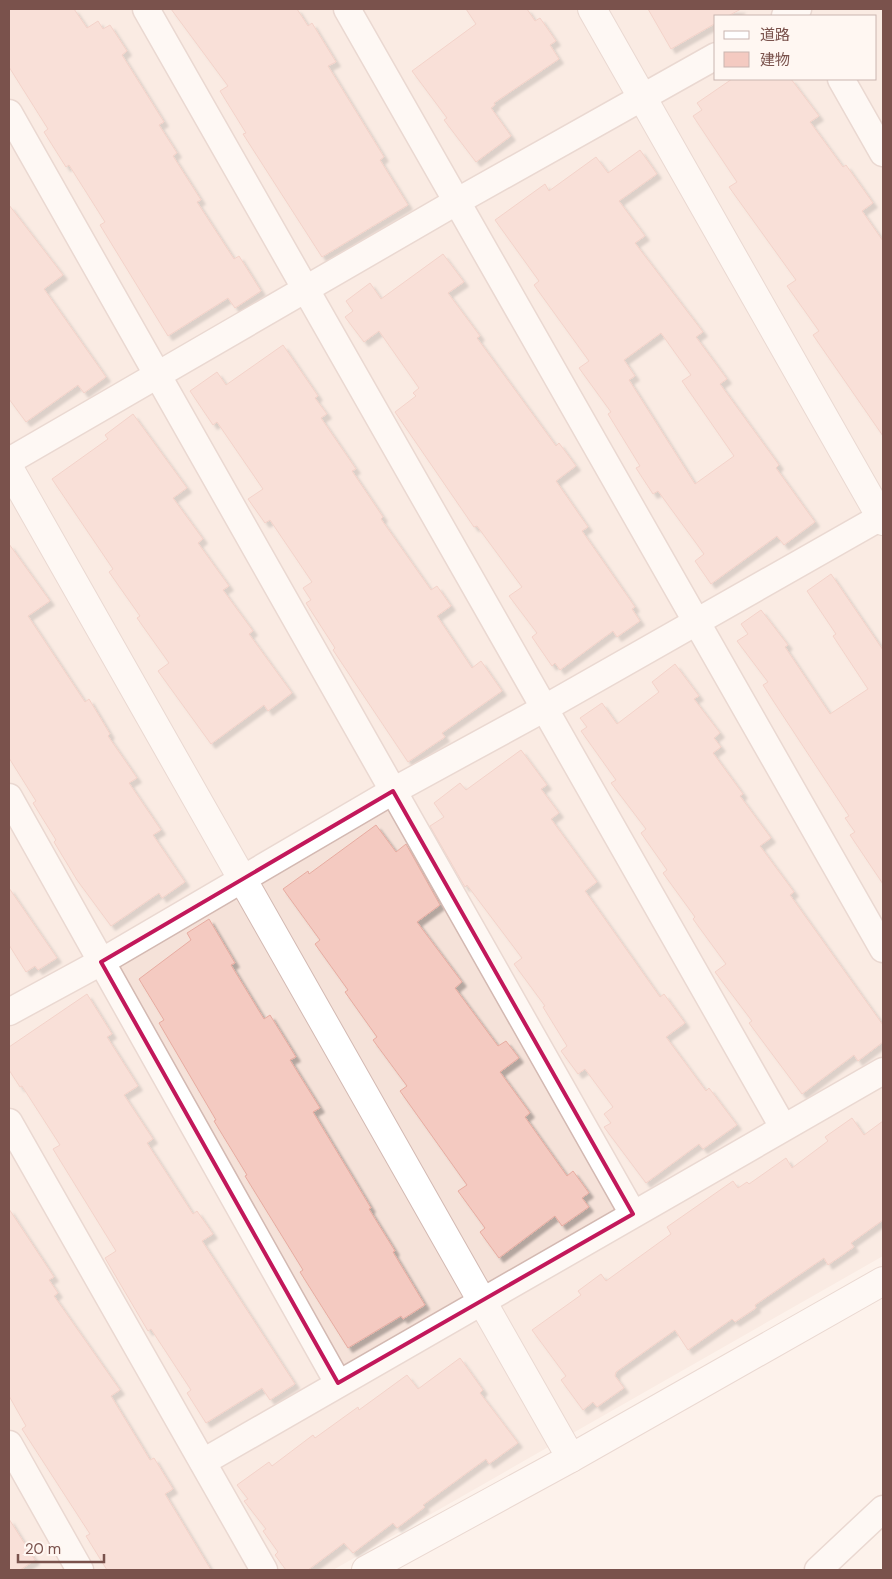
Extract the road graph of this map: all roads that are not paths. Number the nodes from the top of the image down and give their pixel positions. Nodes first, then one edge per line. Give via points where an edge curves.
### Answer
1 (146, 9) edge
2 (347, 9) edge
3 (592, 9) edge
4 (800, 9) edge
5 (787, 15) edge
6 (714, 57) edge
7 (842, 80) edge
8 (644, 96) junction
9 (9, 113) edge
10 (883, 153) edge
11 (456, 202) junction
12 (306, 290) junction
13 (157, 374) junction
14 (9, 461) edge
15 (9, 468) edge
16 (882, 518) edge
17 (697, 621) junction
18 (545, 708) junction
19 (393, 791) junction
20 (9, 797) edge
21 (240, 878) junction
22 (883, 949) edge
23 (101, 962) junction
24 (9, 1012) edge
25 (883, 1071) edge
26 (9, 1122) edge
27 (783, 1127) junction
28 (633, 1214) junction
29 (883, 1281) edge
30 (482, 1302) junction
31 (338, 1383) junction
32 (9, 1444) edge
33 (571, 1458) junction
34 (203, 1462) junction
35 (883, 1509) edge
36 (80, 1570) edge
37 (264, 1570) edge
38 (366, 1570) edge
39 (818, 1570) edge

1 - 12 street
2 - 11 street
3 - 8 street
4 - 5 street
6 - 8 street
7 - 10 street
8 - 11 street
8 - 16 street
9 - 13 street
11 - 12 street
11 - 17 street
12 - 13 street
12 - 18 street
13 - 14 street
13 - 19 street
15 - 21 street
16 - 17 street
17 - 18 street
17 - 22 street
18 - 19 street
18 - 27 street
19 - 21 street
19 - 28 street
20 - 23 street
21 - 23 street
21 - 30 street
23 - 24 street
23 - 31 street
25 - 27 street
26 - 34 street
27 - 28 street
28 - 30 street
29 - 33 street
30 - 31 street
30 - 33 street
31 - 34 street
32 - 36 street
33 - 38 street
34 - 37 street
35 - 39 street

